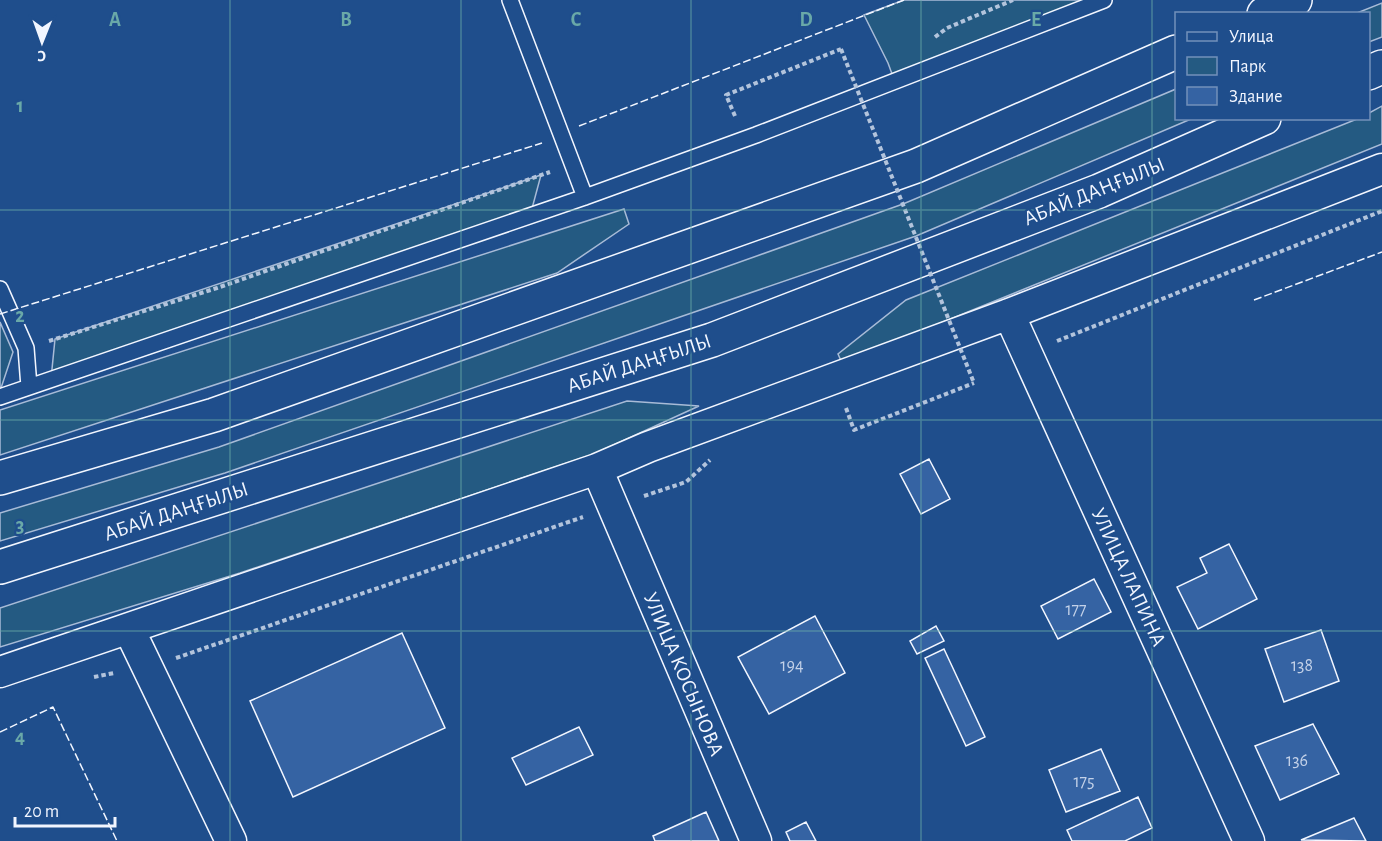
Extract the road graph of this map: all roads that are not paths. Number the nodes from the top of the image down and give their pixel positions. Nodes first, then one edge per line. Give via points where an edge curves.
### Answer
1 (510, 0) edge
2 (1104, 0) edge
3 (1295, 0) edge
4 (1268, 12) edge
5 (1175, 52) edge
6 (1259, 120) edge
7 (1382, 169) edge
8 (585, 197) junction
9 (0, 289) edge
10 (1009, 314) junction
11 (29, 387) junction
12 (0, 397) edge
13 (597, 469) junction
14 (0, 477) edge
15 (0, 567) edge
16 (129, 629) junction
17 (0, 672) edge
18 (231, 841) edge
19 (756, 841) edge
20 (1249, 841) edge

1 - 8 lane
2 - 8 lane
3 - 4 main road
5 - 14 main road via 904,170 214,415
6 - 15 main road, АБАЙ ДАҢҒЫЛЫ via 1099,191 712,340
7 - 10 street
8 - 11 lane
9 - 11 lane via 26,348
10 - 13 street
10 - 20 street, УЛИЦА ЛАПИНА
11 - 12 lane
13 - 16 street
13 - 19 street, УЛИЦА КОСЫНОВА
16 - 17 street
16 - 18 street

